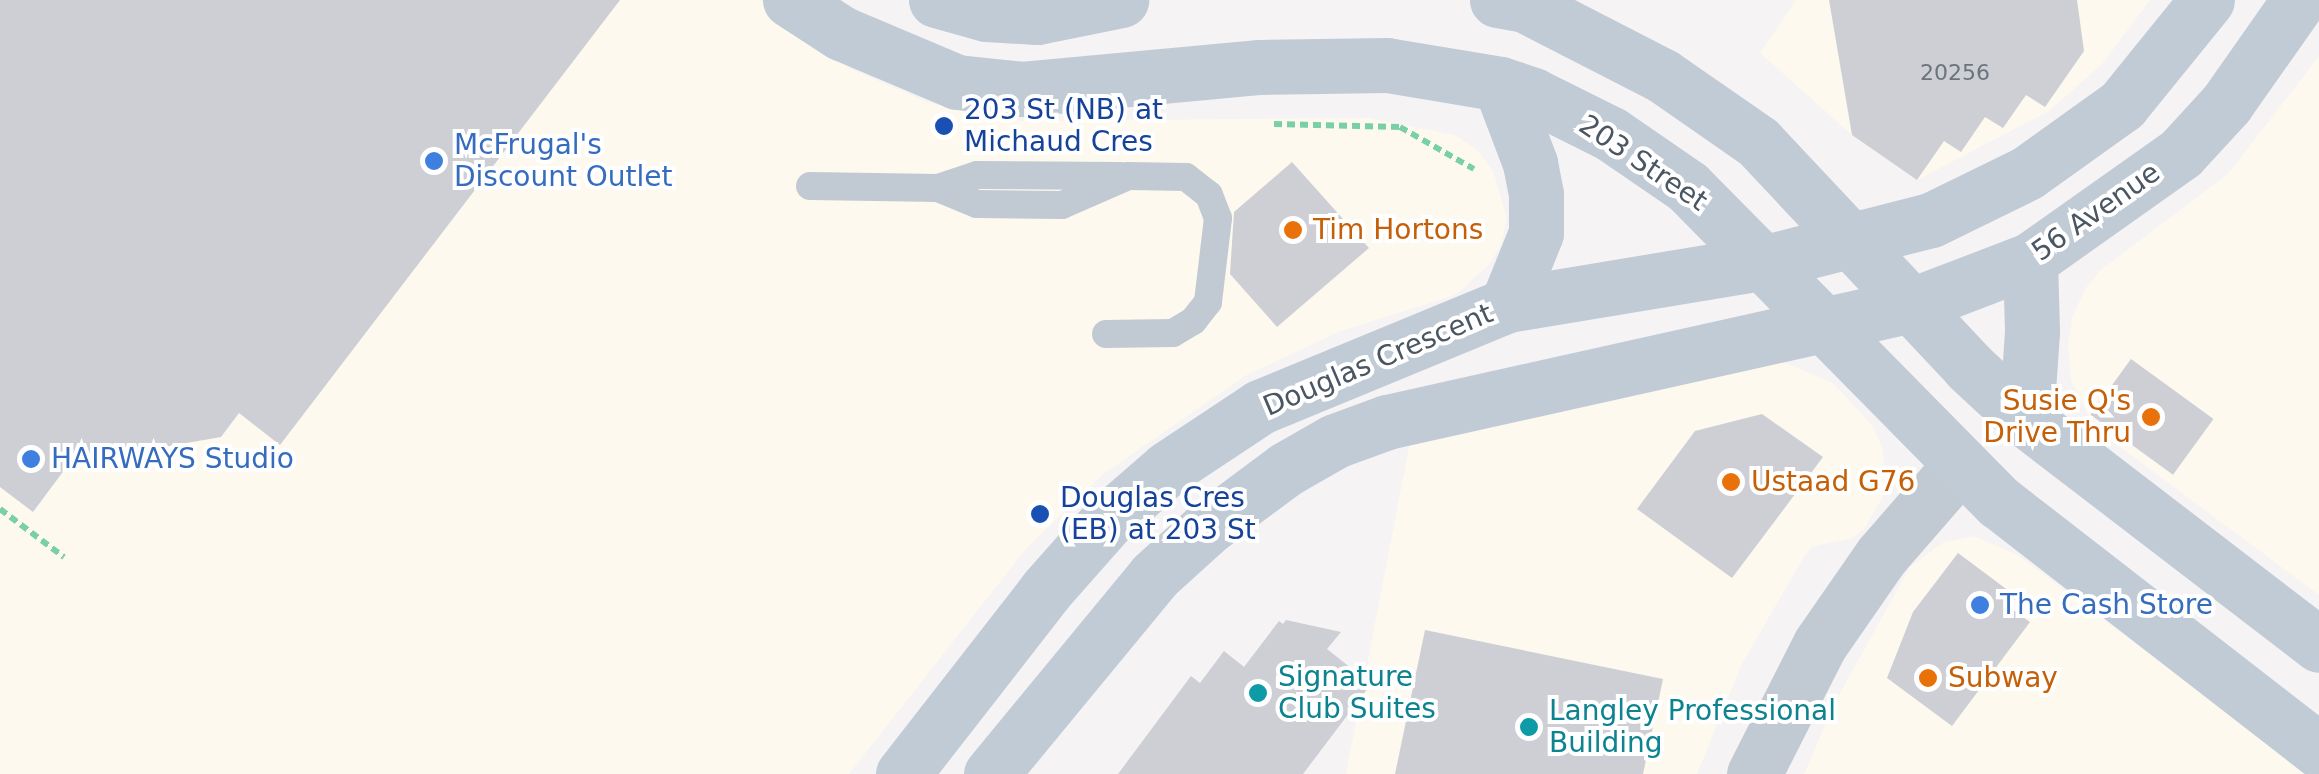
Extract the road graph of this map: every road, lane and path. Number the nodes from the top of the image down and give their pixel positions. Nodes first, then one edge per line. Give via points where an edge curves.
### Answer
1 (790, 0) edge
2 (936, 0) edge
3 (1121, 0) edge
4 (1497, 0) edge
5 (2207, 0) edge
6 (2300, 0) edge
7 (1500, 84) junction
8 (1429, 143) dead end
9 (1480, 176) dead end
10 (810, 186) dead end
11 (1854, 241) junction
12 (2030, 260) junction
13 (1766, 262) junction
14 (1912, 304) junction
15 (1507, 305) junction
16 (1825, 324) junction
17 (1106, 334) dead end
18 (2026, 420) junction
19 (1960, 465) junction
20 (0, 509) edge
21 (64, 557) dead end
22 (2319, 644) edge
23 (2319, 750) edge
24 (903, 774) edge
25 (990, 774) edge
26 (1754, 774) edge

1 - 7 main road, 203 Street via 841,33 957,82 1022,89 1260,67 1388,65
2 - 3 main road via 986,14 1037,17
4 - 11 main road via 1525,5 1663,76 1758,142
5 - 11 main road via 2122,106 2027,173 1931,220
6 - 12 main road, 56 Avenue via 2182,153
7 - 13 main road, 203 Street via 1611,134 1688,187
7 - 15 main road via 1536,194 1536,233
8 - 9 path
10 - 17 lane via 938,188 976,204 1062,205 1128,176 1186,177 1209,194 1218,218 1208,302 1172,333
11 - 13 main road
11 - 14 main road
12 - 14 main road, 56 Avenue
12 - 18 main road
13 - 15 main road, Douglas Crescent
13 - 16 main road, 203 Street
14 - 16 main road, 56 Avenue
14 - 18 main road
15 - 24 main road, Douglas Crescent via 1260,408 1168,468 1108,520 1046,590
16 - 19 main road, 203 Street
16 - 25 main road, Douglas Crescent via 1386,422 1334,441 1208,526 1154,576
18 - 22 main road
19 - 23 main road, 203 Street
19 - 26 street via 1845,606 1799,680
20 - 21 path

